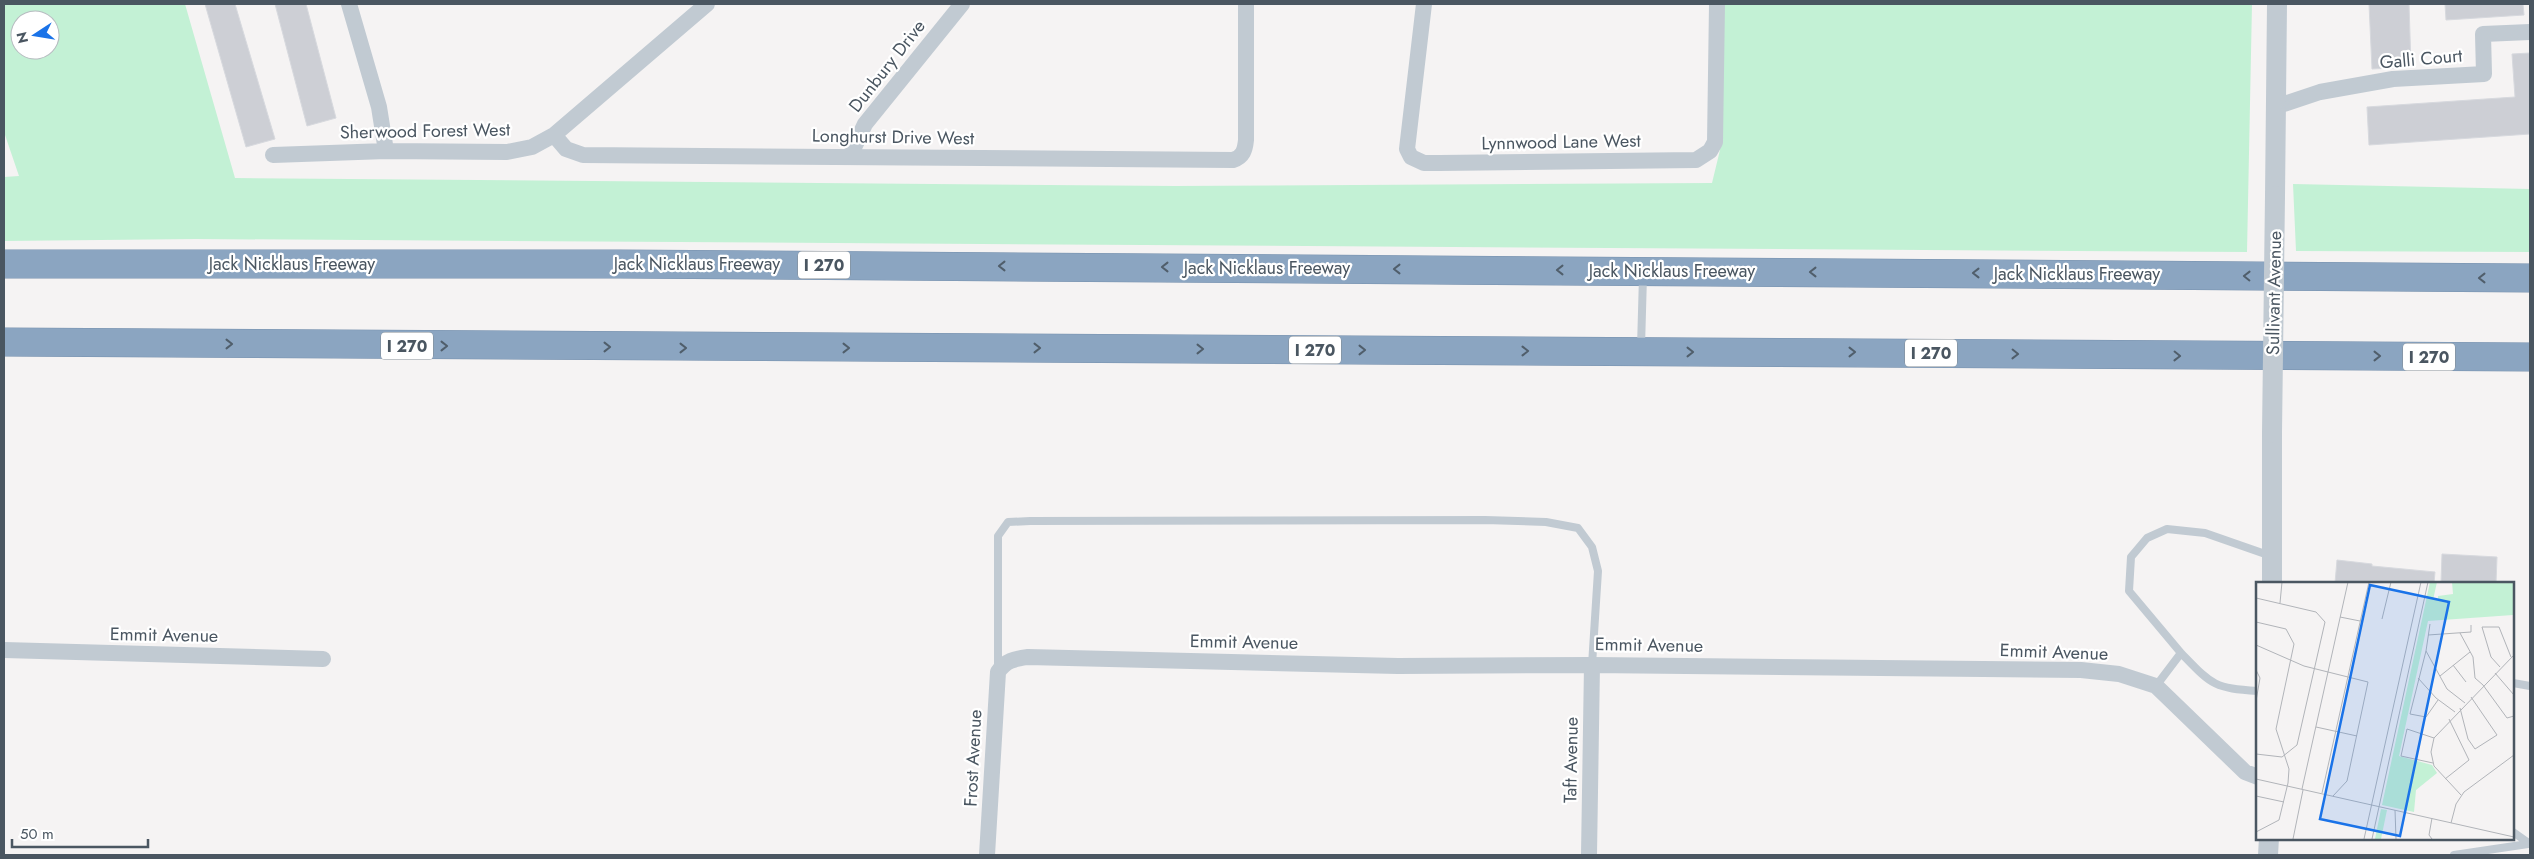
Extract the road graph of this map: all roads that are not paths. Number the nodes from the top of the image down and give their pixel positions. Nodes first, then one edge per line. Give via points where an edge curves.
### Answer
1 (349, 4) edge
2 (707, 4) edge
3 (962, 4) edge
4 (1246, 4) edge
5 (1424, 4) edge
6 (1717, 4) edge
7 (2277, 4) edge
8 (2530, 32) edge
9 (2276, 107) junction
10 (554, 135) junction
11 (386, 151) junction
12 (273, 155) dead end
13 (850, 156) junction
14 (4, 264) edge
15 (1644, 271) junction
16 (2530, 278) edge
17 (4, 342) edge
18 (180, 344) junction
19 (4, 351) edge
20 (1641, 352) junction
21 (2530, 357) edge
22 (2272, 556) junction
23 (2272, 582) edge
24 (4, 650) edge
25 (2181, 653) junction
26 (323, 658) dead end
27 (1592, 665) junction
28 (1001, 668) junction
29 (2514, 683) edge
30 (2156, 686) junction
31 (2530, 686) edge
32 (2256, 691) edge
33 (2256, 776) edge
34 (2514, 833) edge
35 (2268, 839) edge
36 (2529, 844) edge
37 (987, 855) edge
38 (1589, 855) edge
39 (2268, 855) edge
40 (2454, 855) edge

1 - 11 street via 379,107
2 - 10 street, Sherwood Forest West
3 - 13 street, Dunbury Drive via 865,124
4 - 13 street, Longhurst Drive West via 1246,140 1240,158
5 - 6 street, Lynnwood Lane West via 1407,148 1411,157 1424,163 1439,163 1696,160 1710,151 1715,142
7 - 9 street, Sullivant Avenue
8 - 9 street, Galli Court via 2483,34 2484,74 2393,79 2320,92
9 - 22 street, Sullivant Avenue, bridge
10 - 11 street, Sherwood Forest West via 532,147 507,152
10 - 13 street, Longhurst Drive West via 566,149 583,155
11 - 12 street, Sherwood Forest West
15 -> 14 highway, Jack Nicklaus Freeway / I 270 via 620,264
16 -> 15 highway, Jack Nicklaus Freeway / I 270
15 - 20 lane
17 - 18 highway, I 270
18 - 19 highway
18 -> 20 highway, I 270
20 -> 21 highway, I 270
22 - 23 street, Sullivant Avenue
22 - 25 lane via 2205,533 2168,529 2148,538 2131,557 2129,591
24 - 26 street, Emmit Avenue
25 - 30 lane
25 - 32 lane via 2207,680 2224,689
27 - 28 street, Emmit Avenue via 1398,666 1028,657 1015,659
27 - 28 lane via 1598,571 1592,546 1578,528 1546,522 1485,520 1030,521 1008,522 998,536
27 - 30 street, Emmit Avenue via 2081,670 2119,674
27 - 38 street, Taft Avenue
28 - 37 street, Frost Avenue
29 - 31 lane
30 - 33 street, Emmit Avenue via 2245,772
34 - 36 lane
35 - 39 street
36 - 40 lane

